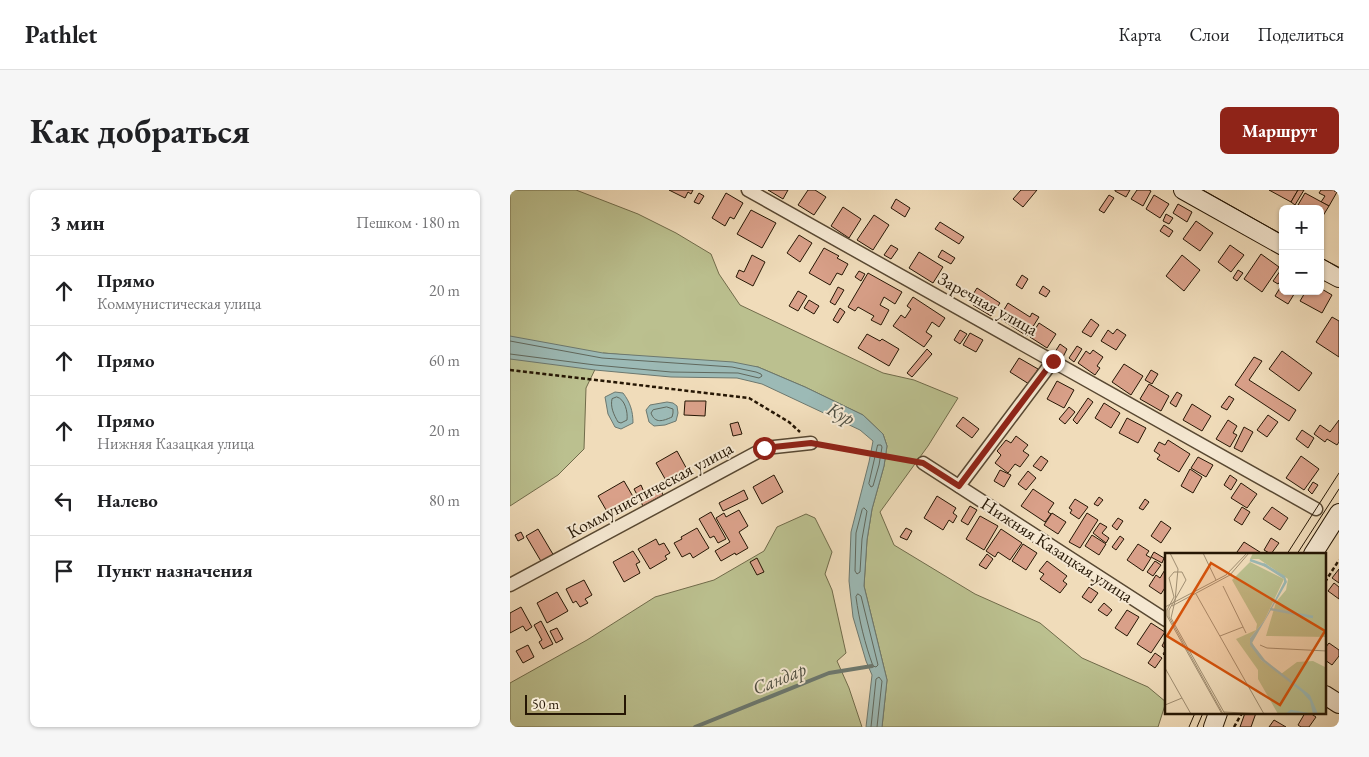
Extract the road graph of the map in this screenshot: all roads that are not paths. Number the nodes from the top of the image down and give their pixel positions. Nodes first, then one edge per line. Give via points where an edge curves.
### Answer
1 (748, 190) edge
2 (1184, 190) edge
3 (1279, 244) edge
4 (1324, 270) edge
5 (1339, 278) edge
6 (1053, 361) junction
7 (811, 443) road end
8 (923, 463) road end
9 (959, 486) junction
10 (1316, 509) dead end
11 (1339, 513) edge
12 (1314, 553) edge
13 (510, 584) edge
14 (1165, 619) edge
15 (1326, 696) edge
16 (1339, 704) edge
17 (1218, 714) edge
18 (1213, 727) edge

1 - 6 street, Заречная улица
2 - 3 main road
4 - 5 main road
6 - 9 street
6 - 10 street, Заречная улица
7 - 13 street, Коммунистическая улица via 764,448
8 - 9 street, Нижняя Казацкая улица
9 - 14 street, Нижняя Казацкая улица
11 - 12 main road
15 - 16 main road
17 - 18 main road

